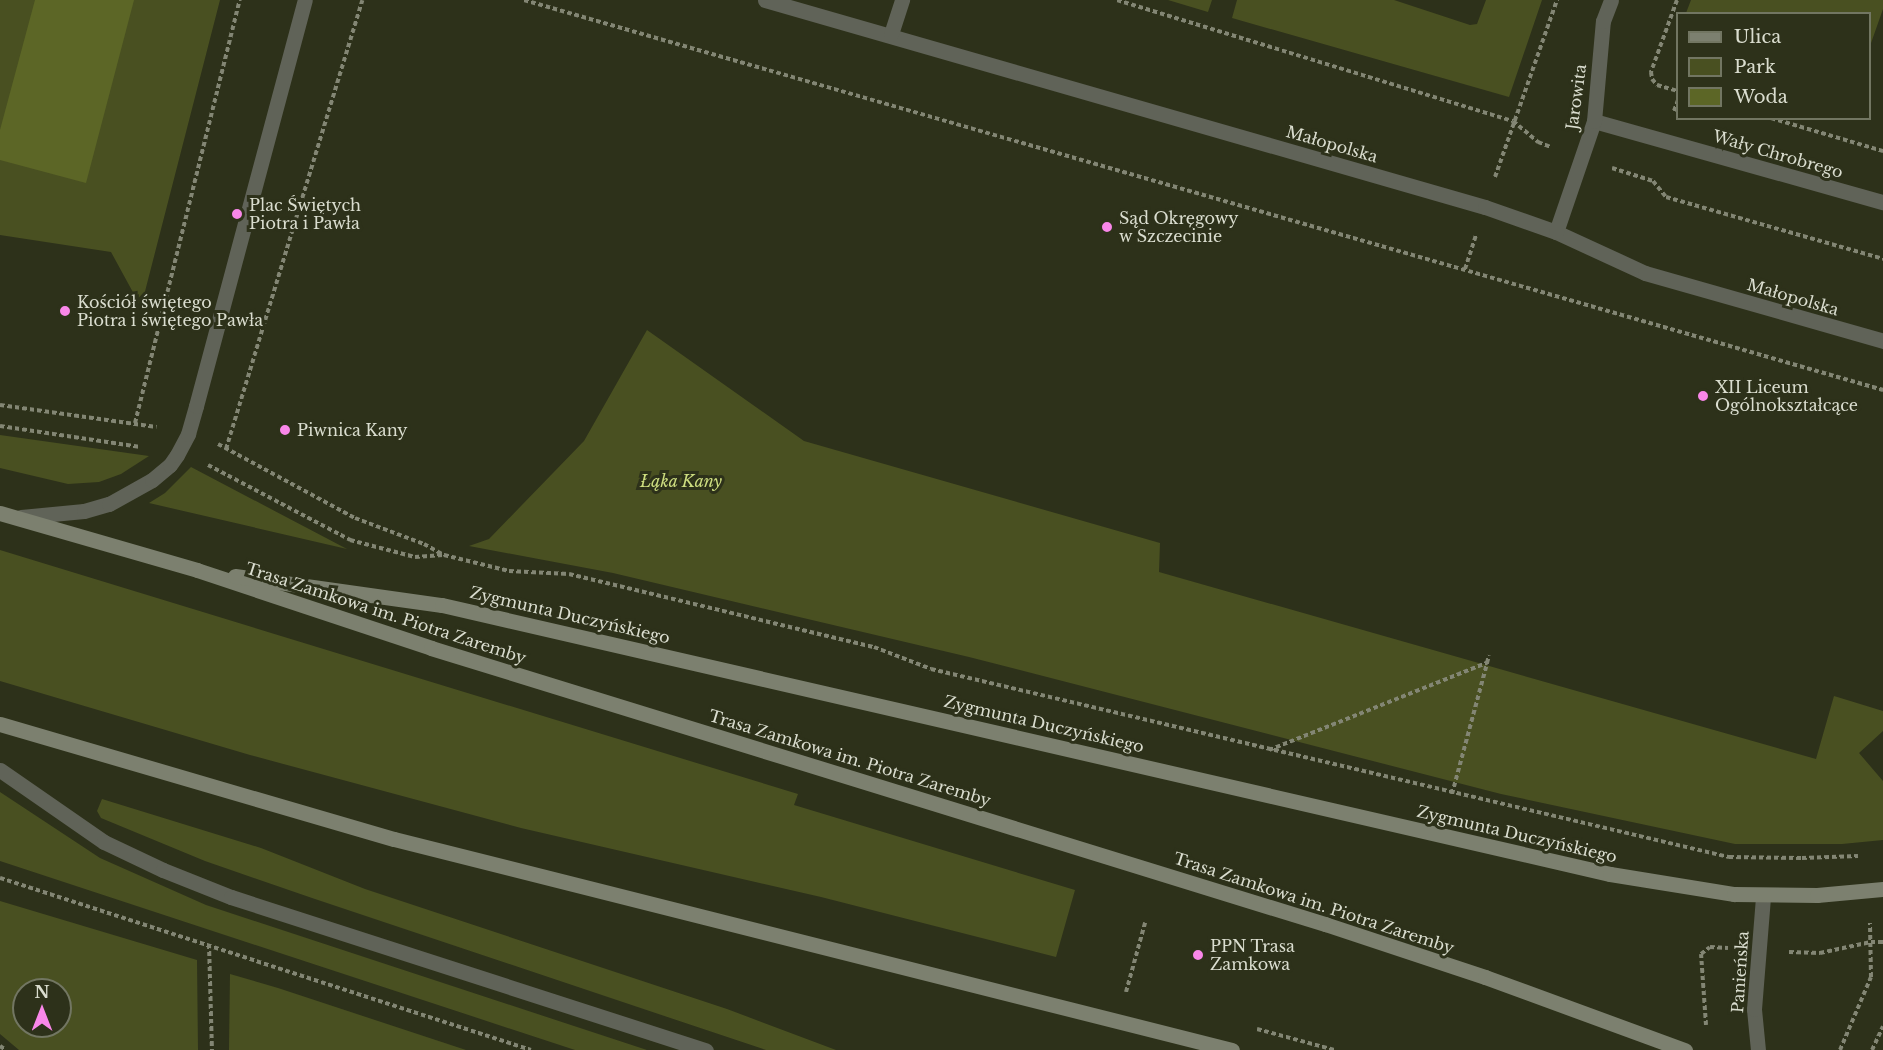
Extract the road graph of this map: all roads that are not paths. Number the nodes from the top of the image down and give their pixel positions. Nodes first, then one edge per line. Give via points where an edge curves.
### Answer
1 (305, 0) edge
2 (765, 0) edge
3 (902, 0) edge
4 (1611, 0) edge
5 (891, 34) junction
6 (1594, 122) junction
7 (1883, 202) edge
8 (1556, 232) junction
9 (1883, 341) edge
10 (4, 515) edge
11 (197, 570) junction
12 (0, 724) edge
13 (0, 770) edge
14 (1883, 889) edge
15 (1763, 896) junction
16 (706, 1050) edge
17 (1232, 1050) edge
18 (1685, 1050) edge
19 (1758, 1050) edge

1 - 10 street via 188,434 177,454 152,480 109,504 58,515
2 - 5 street, Małopolska
3 - 5 street
4 - 6 street, Jarowita via 1603,21
5 - 8 street, Małopolska via 1485,207
6 - 7 street, Wały Chrobrego
6 - 8 street, Jarowita
8 - 9 street, Małopolska via 1645,273
10 - 11 main road, Trasa Zamkowa im. Piotra Zaremby
11 - 15 main road, Zygmunta Duczyńskiego via 424,601 1610,874 1696,890
11 - 18 main road, Trasa Zamkowa im. Piotra Zaremby via 431,648 1409,951
12 - 17 main road via 394,839
13 - 16 street via 104,842 231,897
14 - 15 main road, Zygmunta Duczyńskiego
15 - 19 street, Panieńska via 1754,1009

